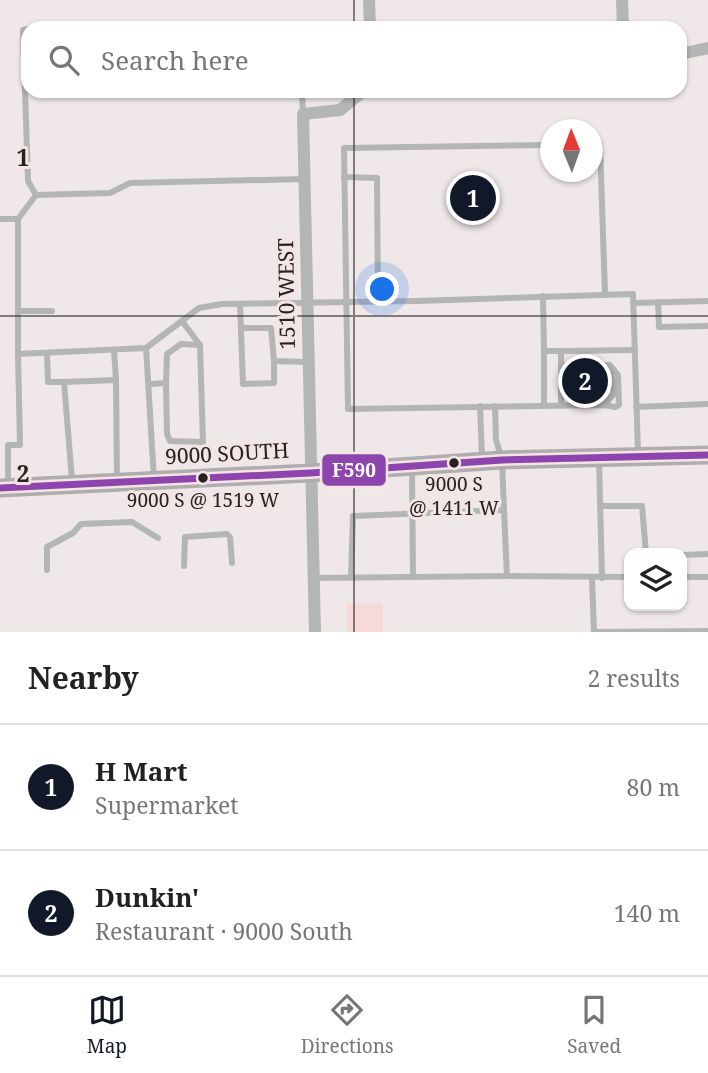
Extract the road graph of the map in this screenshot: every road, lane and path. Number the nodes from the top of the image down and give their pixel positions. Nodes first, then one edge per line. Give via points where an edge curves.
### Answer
1 (369, 0) edge
2 (622, 0) edge
3 (370, 21) edge
4 (623, 21) edge
5 (708, 48) edge
6 (687, 52) edge
7 (25, 98) edge
8 (302, 98) edge
9 (355, 98) edge
10 (303, 114) junction
11 (540, 145) edge
12 (345, 177) junction
13 (304, 179) junction
14 (601, 182) edge
15 (37, 195) junction
16 (0, 219) edge
17 (18, 219) junction
18 (605, 294) junction
19 (543, 296) junction
20 (708, 301) edge
21 (345, 302) junction
22 (378, 302) junction
23 (658, 302) junction
24 (307, 303) junction
25 (633, 303) junction
26 (240, 304) junction
27 (18, 311) junction
28 (52, 311) dead end
29 (182, 321) junction
30 (708, 326) edge
31 (241, 328) junction
32 (200, 345) junction
33 (146, 348) junction
34 (635, 350) junction
35 (114, 351) junction
36 (544, 351) junction
37 (561, 351) junction
38 (18, 354) junction
39 (47, 354) junction
40 (274, 361) junction
41 (308, 362) junction
42 (561, 367) junction
43 (116, 380) junction
44 (64, 382) junction
45 (166, 383) junction
46 (150, 384) junction
47 (708, 404) edge
48 (544, 405) junction
49 (561, 405) junction
50 (480, 406) junction
51 (495, 406) junction
52 (636, 407) junction
53 (4, 445) edge
54 (708, 455) edge
55 (599, 457) junction
56 (638, 457) junction
57 (492, 461) junction
58 (412, 465) junction
59 (310, 473) junction
60 (154, 481) junction
61 (117, 483) junction
62 (72, 485) junction
63 (4, 487) edge
64 (600, 506) junction
65 (504, 510) junction
66 (412, 513) junction
67 (158, 538) dead end
68 (646, 548) edge
69 (708, 554) edge
70 (687, 555) edge
71 (232, 563) dead end
72 (184, 566) dead end
73 (47, 570) dead end
74 (413, 576) junction
75 (506, 576) junction
76 (624, 577) edge
77 (687, 577) edge
78 (708, 577) edge
79 (313, 578) junction
80 (351, 578) junction
81 (592, 578) junction
82 (602, 578) junction
83 (708, 631) edge
84 (315, 632) edge

1 - 3 street
2 - 4 street
5 - 6 street
7 - 15 lane via 28,181
8 - 10 lane
9 - 10 street via 340,110
10 - 13 street, 1510 WEST
11 - 12 lane via 344,148
12 - 21 lane
12 - 22 lane via 377,178
13 - 15 lane via 130,183 110,193
13 - 24 street, 1510 WEST
14 - 18 lane
15 - 17 lane
16 - 17 lane
17 - 27 lane
18 - 19 lane
18 - 25 lane via 633,294
19 - 22 lane
19 - 36 lane
20 - 23 lane
21 - 22 lane
21 - 24 lane
21 - 50 lane via 348,409
23 - 25 lane
23 - 30 lane via 659,327
24 - 26 lane
24 - 41 street, 1510 WEST
25 - 34 lane
26 - 29 lane via 199,308
26 - 31 lane
27 - 28 lane
27 - 38 lane
29 - 32 lane
29 - 33 lane
31 - 40 lane via 271,328
31 - 40 lane via 243,384 274,383
32 - 45 lane via 181,344 167,354
32 - 45 lane via 203,442 170,441
33 - 35 lane
33 - 46 lane
34 - 37 lane
34 - 52 lane
35 - 39 lane
35 - 43 lane
36 - 37 lane
36 - 48 lane
37 - 42 lane
38 - 39 lane
38 - 53 lane via 20,445
39 - 44 lane via 48,382
40 - 41 lane
41 - 59 street, 1510 WEST
42 - 49 lane
42 - 49 lane via 607,369 614,394 604,405
43 - 44 lane
43 - 61 lane
44 - 62 lane
45 - 46 lane
46 - 60 lane
47 - 52 lane
48 - 49 lane
48 - 51 lane
50 - 51 lane
50 - 57 lane
51 - 57 lane
52 - 56 lane
53 - 63 lane
54 - 56 main road, 9000 SOUTH
55 - 56 main road, 9000 SOUTH
55 - 57 main road, 9000 SOUTH
55 - 64 lane
57 - 58 main road, 9000 SOUTH
57 - 65 lane
58 - 59 main road, 9000 SOUTH
58 - 66 lane
59 - 60 main road, 9000 SOUTH
59 - 79 street, 1510 WEST
60 - 61 main road, 9000 SOUTH
61 - 62 main road, 9000 SOUTH
62 - 63 main road, 9000 SOUTH
64 - 68 lane via 642,506
64 - 82 lane
65 - 66 lane
65 - 75 lane
66 - 74 lane
66 - 80 lane via 353,516
67 - 73 lane via 132,522 81,524 47,547
69 - 70 lane
71 - 72 lane via 227,534 185,537
74 - 75 lane
74 - 80 lane
75 - 81 lane
76 - 82 lane
77 - 78 lane
79 - 80 lane
79 - 84 street, 1510 WEST
81 - 82 lane
81 - 83 lane via 594,632

